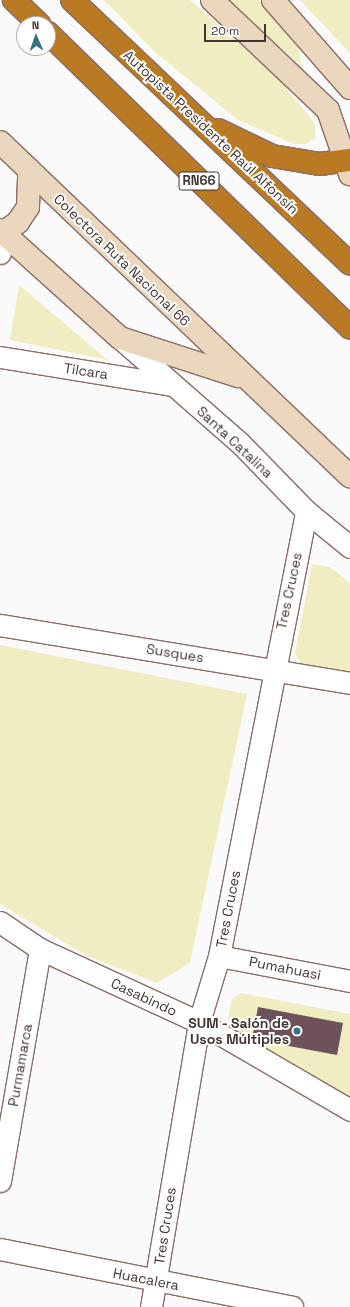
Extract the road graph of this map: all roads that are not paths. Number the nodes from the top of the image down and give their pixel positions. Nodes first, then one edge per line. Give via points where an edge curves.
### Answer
1 (14, 0) edge
2 (72, 0) edge
3 (212, 0) edge
4 (274, 0) edge
5 (31, 16) edge
6 (56, 41) edge
7 (350, 88) edge
8 (189, 113) junction
9 (337, 128) junction
10 (0, 142) edge
11 (303, 163) junction
12 (349, 165) edge
13 (29, 170) junction
14 (1, 239) edge
15 (350, 264) edge
16 (350, 328) edge
17 (120, 338) junction
18 (0, 357) edge
19 (243, 377) junction
20 (172, 385) junction
21 (350, 477) edge
22 (306, 511) junction
23 (350, 547) edge
24 (0, 626) edge
25 (273, 668) junction
26 (350, 683) edge
27 (0, 922) edge
28 (40, 949) junction
29 (219, 956) junction
30 (350, 980) edge
31 (199, 1022) junction
32 (350, 1110) edge
33 (0, 1181) edge
34 (0, 1248) edge
35 (156, 1281) junction
36 (151, 1307) edge
37 (292, 1307) edge

1 - 5 highway
2 - 8 highway, Autopista Presidente Raúl Alfonsín / RN66
3 - 9 main road via 317,98 328,110
4 - 7 main road
6 - 16 highway, RN66
8 - 11 highway via 238,142 272,156
8 - 15 highway, Autopista Presidente Raúl Alfonsín / RN66
9 - 11 main road via 330,147
9 - 12 main road
10 - 13 main road, Colectora Ruta Nacional 66
11 - 12 highway
13 - 14 main road via 28,207 18,222
13 - 19 main road, Colectora Ruta Nacional 66
14 - 17 main road, Colectora Ruta Nacional 66
17 - 19 main road, Colectora Ruta Nacional 66
17 - 20 street, Santa Catalina
18 - 20 street, Tilcara
19 - 21 main road, Colectora Ruta Nacional 66
20 - 22 street, Santa Catalina via 239,442
22 - 23 street, Santa Catalina
22 - 25 street, Tres Cruces
24 - 25 street, Susques
25 - 26 street, Susques
25 - 29 street, Tres Cruces
27 - 28 street, Casabindo
28 - 31 street, Casabindo
28 - 33 street, Purmamarca
29 - 30 street, Pumahuasi
29 - 31 street, Tres Cruces
31 - 32 street, Casabindo
31 - 35 street, Tres Cruces
34 - 35 street, Huacalera
35 - 36 street, Tres Cruces
35 - 37 street, Huacalera

